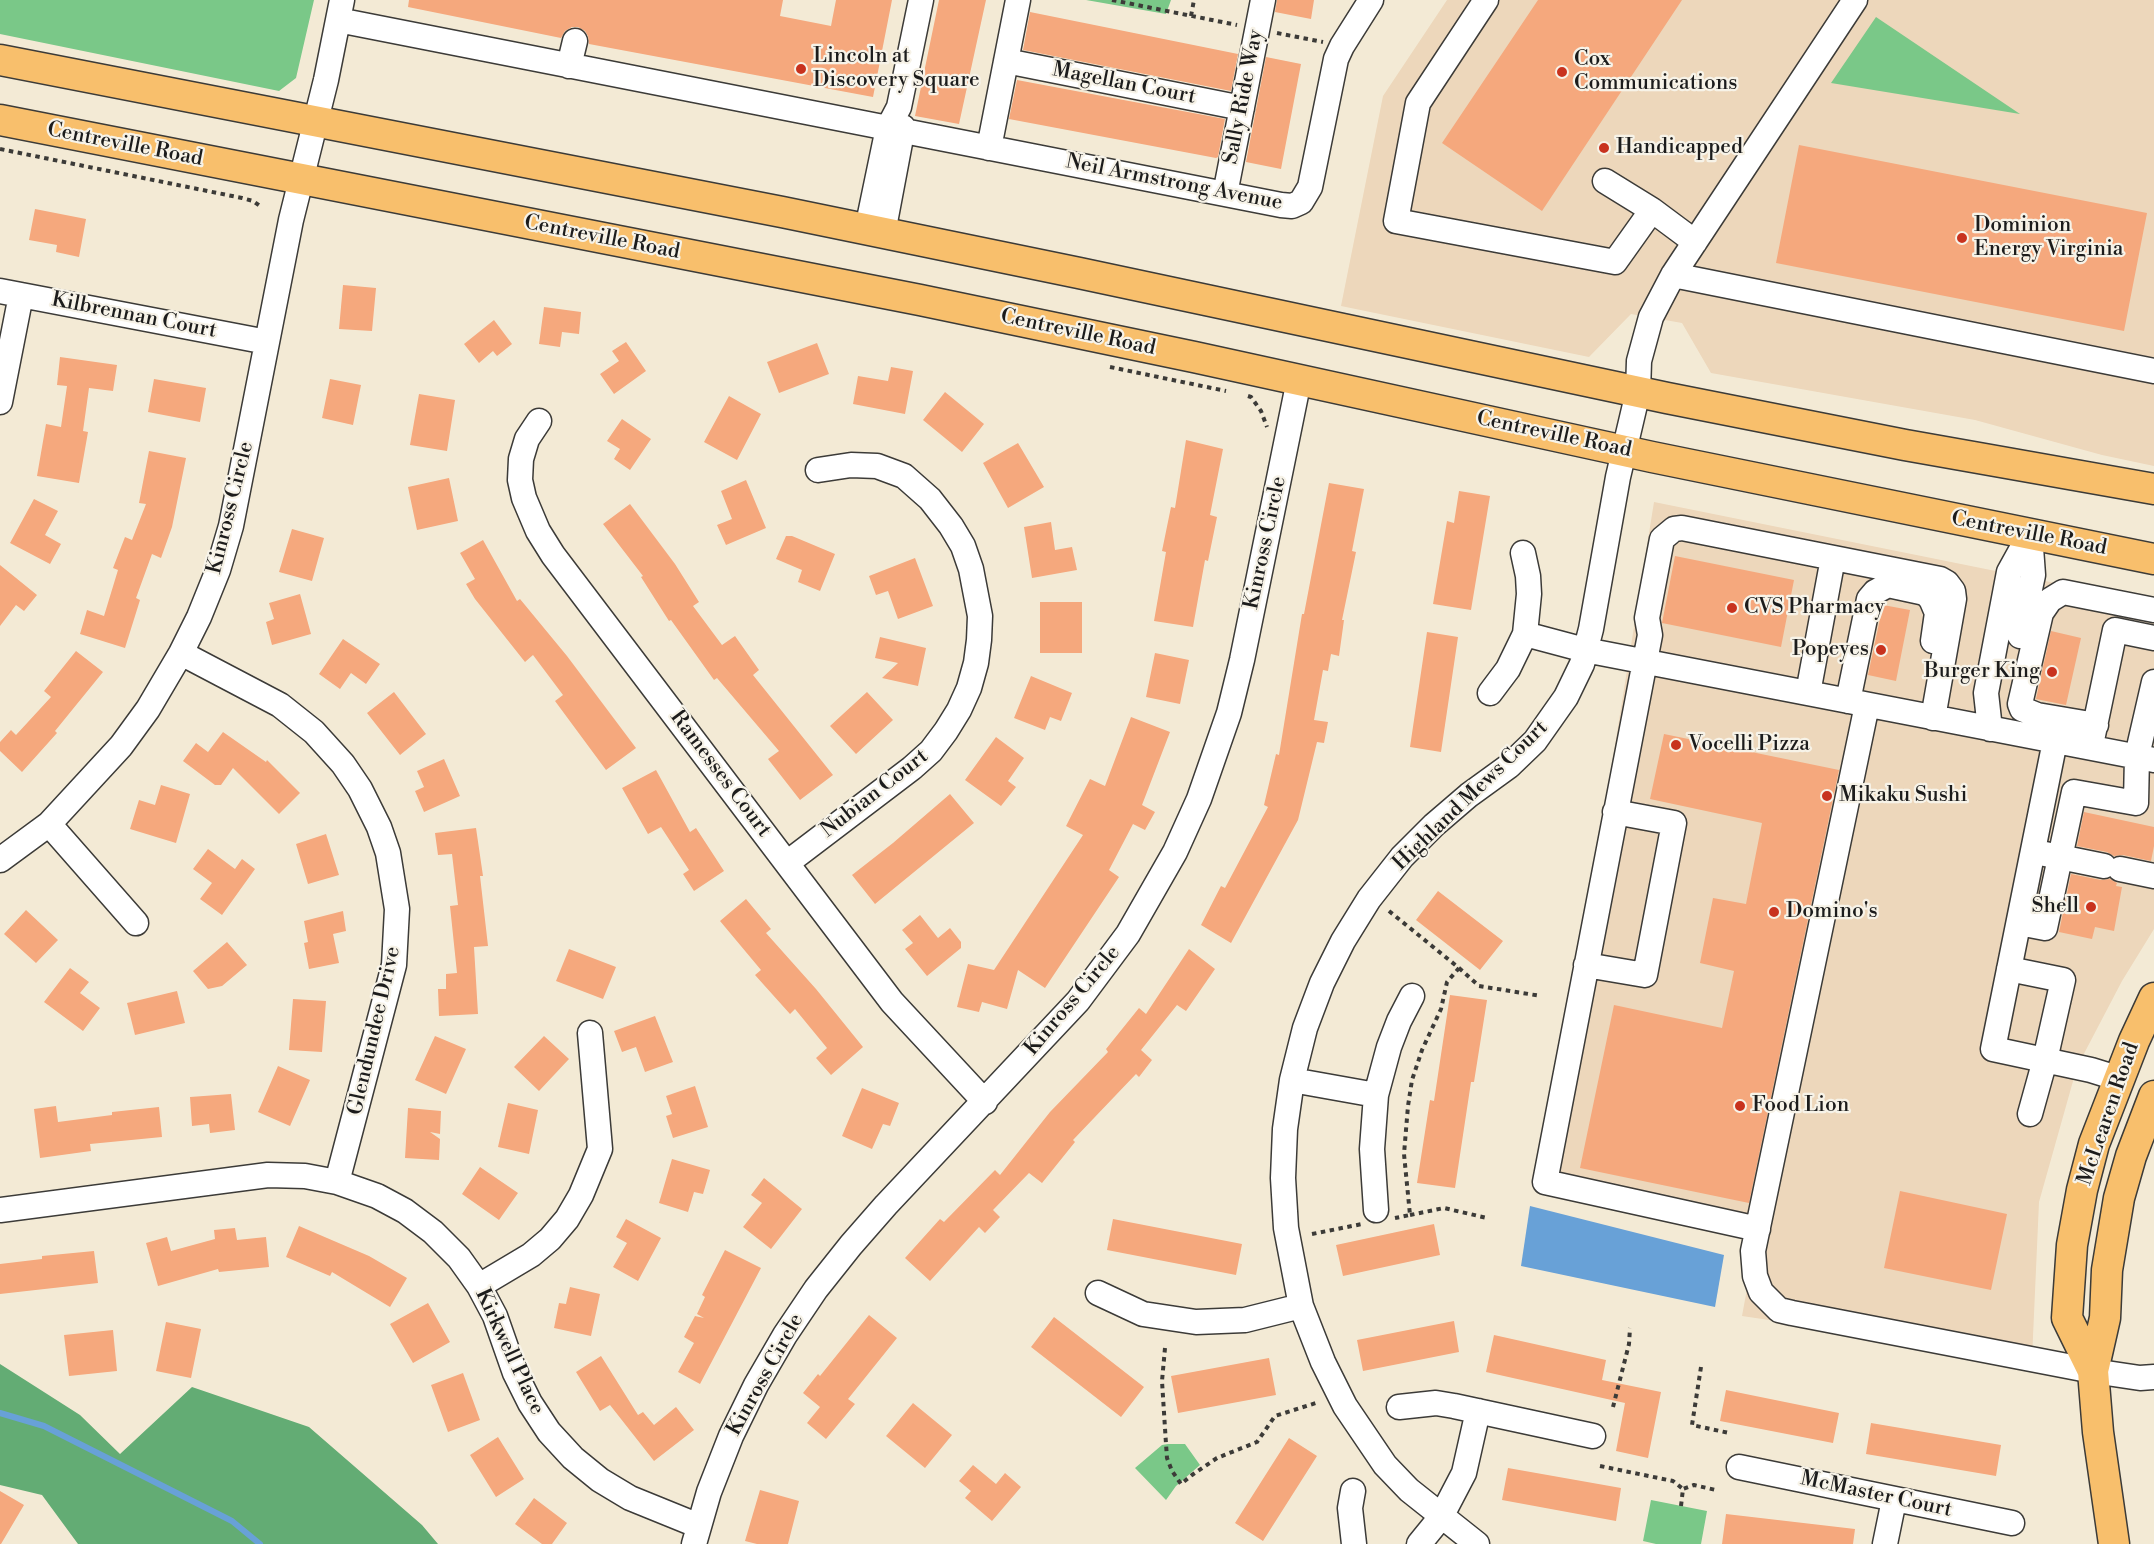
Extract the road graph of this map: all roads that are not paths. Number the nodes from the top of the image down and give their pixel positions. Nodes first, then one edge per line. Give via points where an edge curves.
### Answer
1 (921, 0) edge
2 (1018, 0) edge
3 (1263, 0) edge
4 (1371, 0) edge
5 (1486, 0) edge
6 (1855, 0) edge
7 (340, 10) edge
8 (575, 41) dead end
9 (0, 60) edge
10 (1006, 60) junction
11 (569, 66) junction
12 (1242, 108) junction
13 (0, 120) edge
14 (316, 122) junction
15 (896, 130) junction
16 (989, 148) junction
17 (301, 179) junction
18 (1605, 181) dead end
19 (1225, 194) junction
20 (1652, 210) junction
21 (875, 231) junction
22 (1695, 242) junction
23 (1673, 275) junction
24 (11, 293) edge
25 (267, 342) junction
26 (2154, 371) edge
27 (1299, 380) junction
28 (1638, 392) junction
29 (0, 402) edge
30 (539, 421) dead end
31 (1624, 450) junction
32 (818, 470) dead end
33 (2154, 489) edge
34 (2030, 534) junction
35 (1523, 552) dead end
36 (1833, 558) junction
37 (2154, 559) edge
38 (2154, 610) edge
39 (1525, 634) junction
40 (2154, 638) edge
41 (1586, 650) junction
42 (181, 653) junction
43 (1644, 661) junction
44 (2154, 682) edge
45 (1490, 693) dead end
46 (1808, 693) junction
47 (1937, 694) junction
48 (1858, 703) junction
49 (1933, 718) junction
50 (1990, 729) junction
51 (2093, 736) junction
52 (2055, 741) junction
53 (2146, 758) edge
54 (2046, 787) junction
55 (2074, 792) junction
56 (2145, 805) edge
57 (1615, 812) junction
58 (49, 824) junction
59 (2033, 851) junction
60 (2060, 857) junction
61 (0, 860) edge
62 (787, 863) junction
63 (2154, 876) edge
64 (136, 923) dead end
65 (2019, 923) junction
66 (1586, 965) junction
67 (2009, 969) junction
68 (1412, 996) dead end
69 (2154, 998) edge
70 (590, 1033) dead end
71 (2045, 1060) junction
72 (2120, 1079) junction
73 (1292, 1080) junction
74 (1376, 1095) junction
75 (2154, 1096) edge
76 (985, 1101) junction
77 (2030, 1114) dead end
78 (337, 1182) junction
79 (0, 1210) edge
80 (1377, 1218) road end
81 (1758, 1229) junction
82 (479, 1286) junction
83 (1098, 1293) dead end
84 (1301, 1306) junction
85 (2093, 1371) junction
86 (2154, 1377) edge
87 (1399, 1407) dead end
88 (1478, 1411) junction
89 (1593, 1436) dead end
90 (1739, 1467) dead end
91 (1353, 1491) dead end
92 (1894, 1500) junction
93 (1441, 1517) junction
94 (2012, 1523) dead end
95 (696, 1535) edge
96 (1354, 1544) edge
97 (1419, 1544) edge
98 (1477, 1544) edge
99 (1885, 1544) edge
100 (2114, 1544) edge

1 - 15 street
2 - 10 street
3 - 12 street, Sally Ride Way
4 - 19 street, Neil Armstrong Avenue via 1342,46 1334,67 1305,198 1287,206
5 - 20 street via 1418,103 1396,220 1615,262
6 - 22 street, Highland Mews Court
7 - 11 street, Neil Armstrong Avenue
7 - 14 street, Kinross Circle
8 - 11 street
9 - 14 main road
10 - 12 street, Magellan Court
10 - 16 street
11 - 15 street, Neil Armstrong Avenue
12 - 19 street, Sally Ride Way
13 - 17 main road, Centreville Road
14 - 17 street, Kinross Circle
14 - 21 main road
15 - 16 street, Neil Armstrong Avenue
15 - 21 street
16 - 19 street, Neil Armstrong Avenue
17 - 25 street, Kinross Circle
17 - 27 main road, Centreville Road
18 - 20 street
20 - 22 street
21 - 28 main road
22 - 23 street, Highland Mews Court
23 - 26 street
23 - 28 street, Highland Mews Court via 1651,317 1639,361
24 - 25 street, Kilbrennan Court
24 - 29 street
25 - 42 street, Kinross Circle via 231,526 218,570
27 - 31 main road, Centreville Road
27 - 76 street, Kinross Circle via 1242,660 1218,748 1199,799 1159,882 1111,960
28 - 31 street, Highland Mews Court
28 - 33 main road
30 - 62 street, Ramesses Court via 527,439 520,480 538,531
31 - 34 main road, Centreville Road
31 - 41 street, Highland Mews Court
32 - 62 street, Nubian Court via 877,466 904,476 930,499 963,546 971,569 979,608 979,640 969,687 955,717 931,751
34 - 37 main road, Centreville Road
34 - 50 street via 2033,575 2006,700
35 - 39 street via 1529,594
36 - 43 street via 1674,529 1662,539 1647,618 1650,635
36 - 46 street
36 - 47 street via 1947,583 1954,599
38 - 51 street via 2063,592 2050,600 2041,613 2022,709
39 - 41 street
39 - 45 street via 1508,669
40 - 51 street via 2115,630
41 - 43 street
41 - 73 street, Highland Mews Court via 1566,697 1535,741 1434,825 1369,899 1322,983
42 - 58 street, Kinross Circle via 121,746
42 - 78 street, Glendundee Drive via 280,705 314,732 344,764 360,789 388,853 397,909 394,965
43 - 46 street
43 - 57 street
44 - 53 street
46 - 48 street
47 - 48 street via 1927,674 1935,607 1925,593 1888,585 1869,599
47 - 49 street
48 - 49 street
48 - 81 street
49 - 50 street
50 - 52 street
51 - 52 street
51 - 53 street
52 - 54 street
53 - 56 street
54 - 55 street
54 - 59 street
55 - 56 street
55 - 60 street
57 - 66 street
57 - 66 street via 1674,823 1668,858 1645,975
58 - 61 street, Kinross Circle
58 - 64 street
59 - 60 street
59 - 65 street
60 - 63 street
60 - 65 street via 2044,928
62 - 76 street, Ramesses Court via 892,1002
65 - 67 street
66 - 81 street via 1545,1182
67 - 71 street via 1994,1049
67 - 71 street via 2063,980
68 - 74 street via 1389,1047
69 - 72 main road, McLearen Road
70 - 82 street via 600,1149 581,1195 550,1239
71 - 72 street
71 - 77 street
72 - 85 main road, McLearen Road via 2094,1144 2069,1267 2067,1318
73 - 74 street
73 - 84 street, Highland Mews Court via 1283,1178 1286,1228
74 - 80 street via 1372,1149
75 - 85 main road, McLearen Road via 2119,1198 2107,1270 2105,1318
76 - 95 street, Kinross Circle via 851,1245 785,1335 731,1436
78 - 79 street, Kirkwell Place via 268,1174
78 - 82 street, Kirkwell Place via 405,1211 459,1258
81 - 85 street via 1755,1276 1761,1292 1779,1310
82 - 95 street, Kirkwell Place via 495,1316 514,1373 549,1431 600,1480
83 - 84 street via 1143,1314 1196,1322 1245,1320
84 - 93 street, Highland Mews Court via 1323,1362 1370,1445 1409,1491
85 - 86 street
85 - 100 main road, McLearen Road
87 - 88 street via 1436,1403
88 - 89 street
88 - 93 street via 1465,1471
90 - 92 street, McMaster Court
91 - 96 street via 1350,1508
92 - 94 street, McMaster Court
92 - 99 street
93 - 97 street
93 - 98 street, Highland Mews Court

